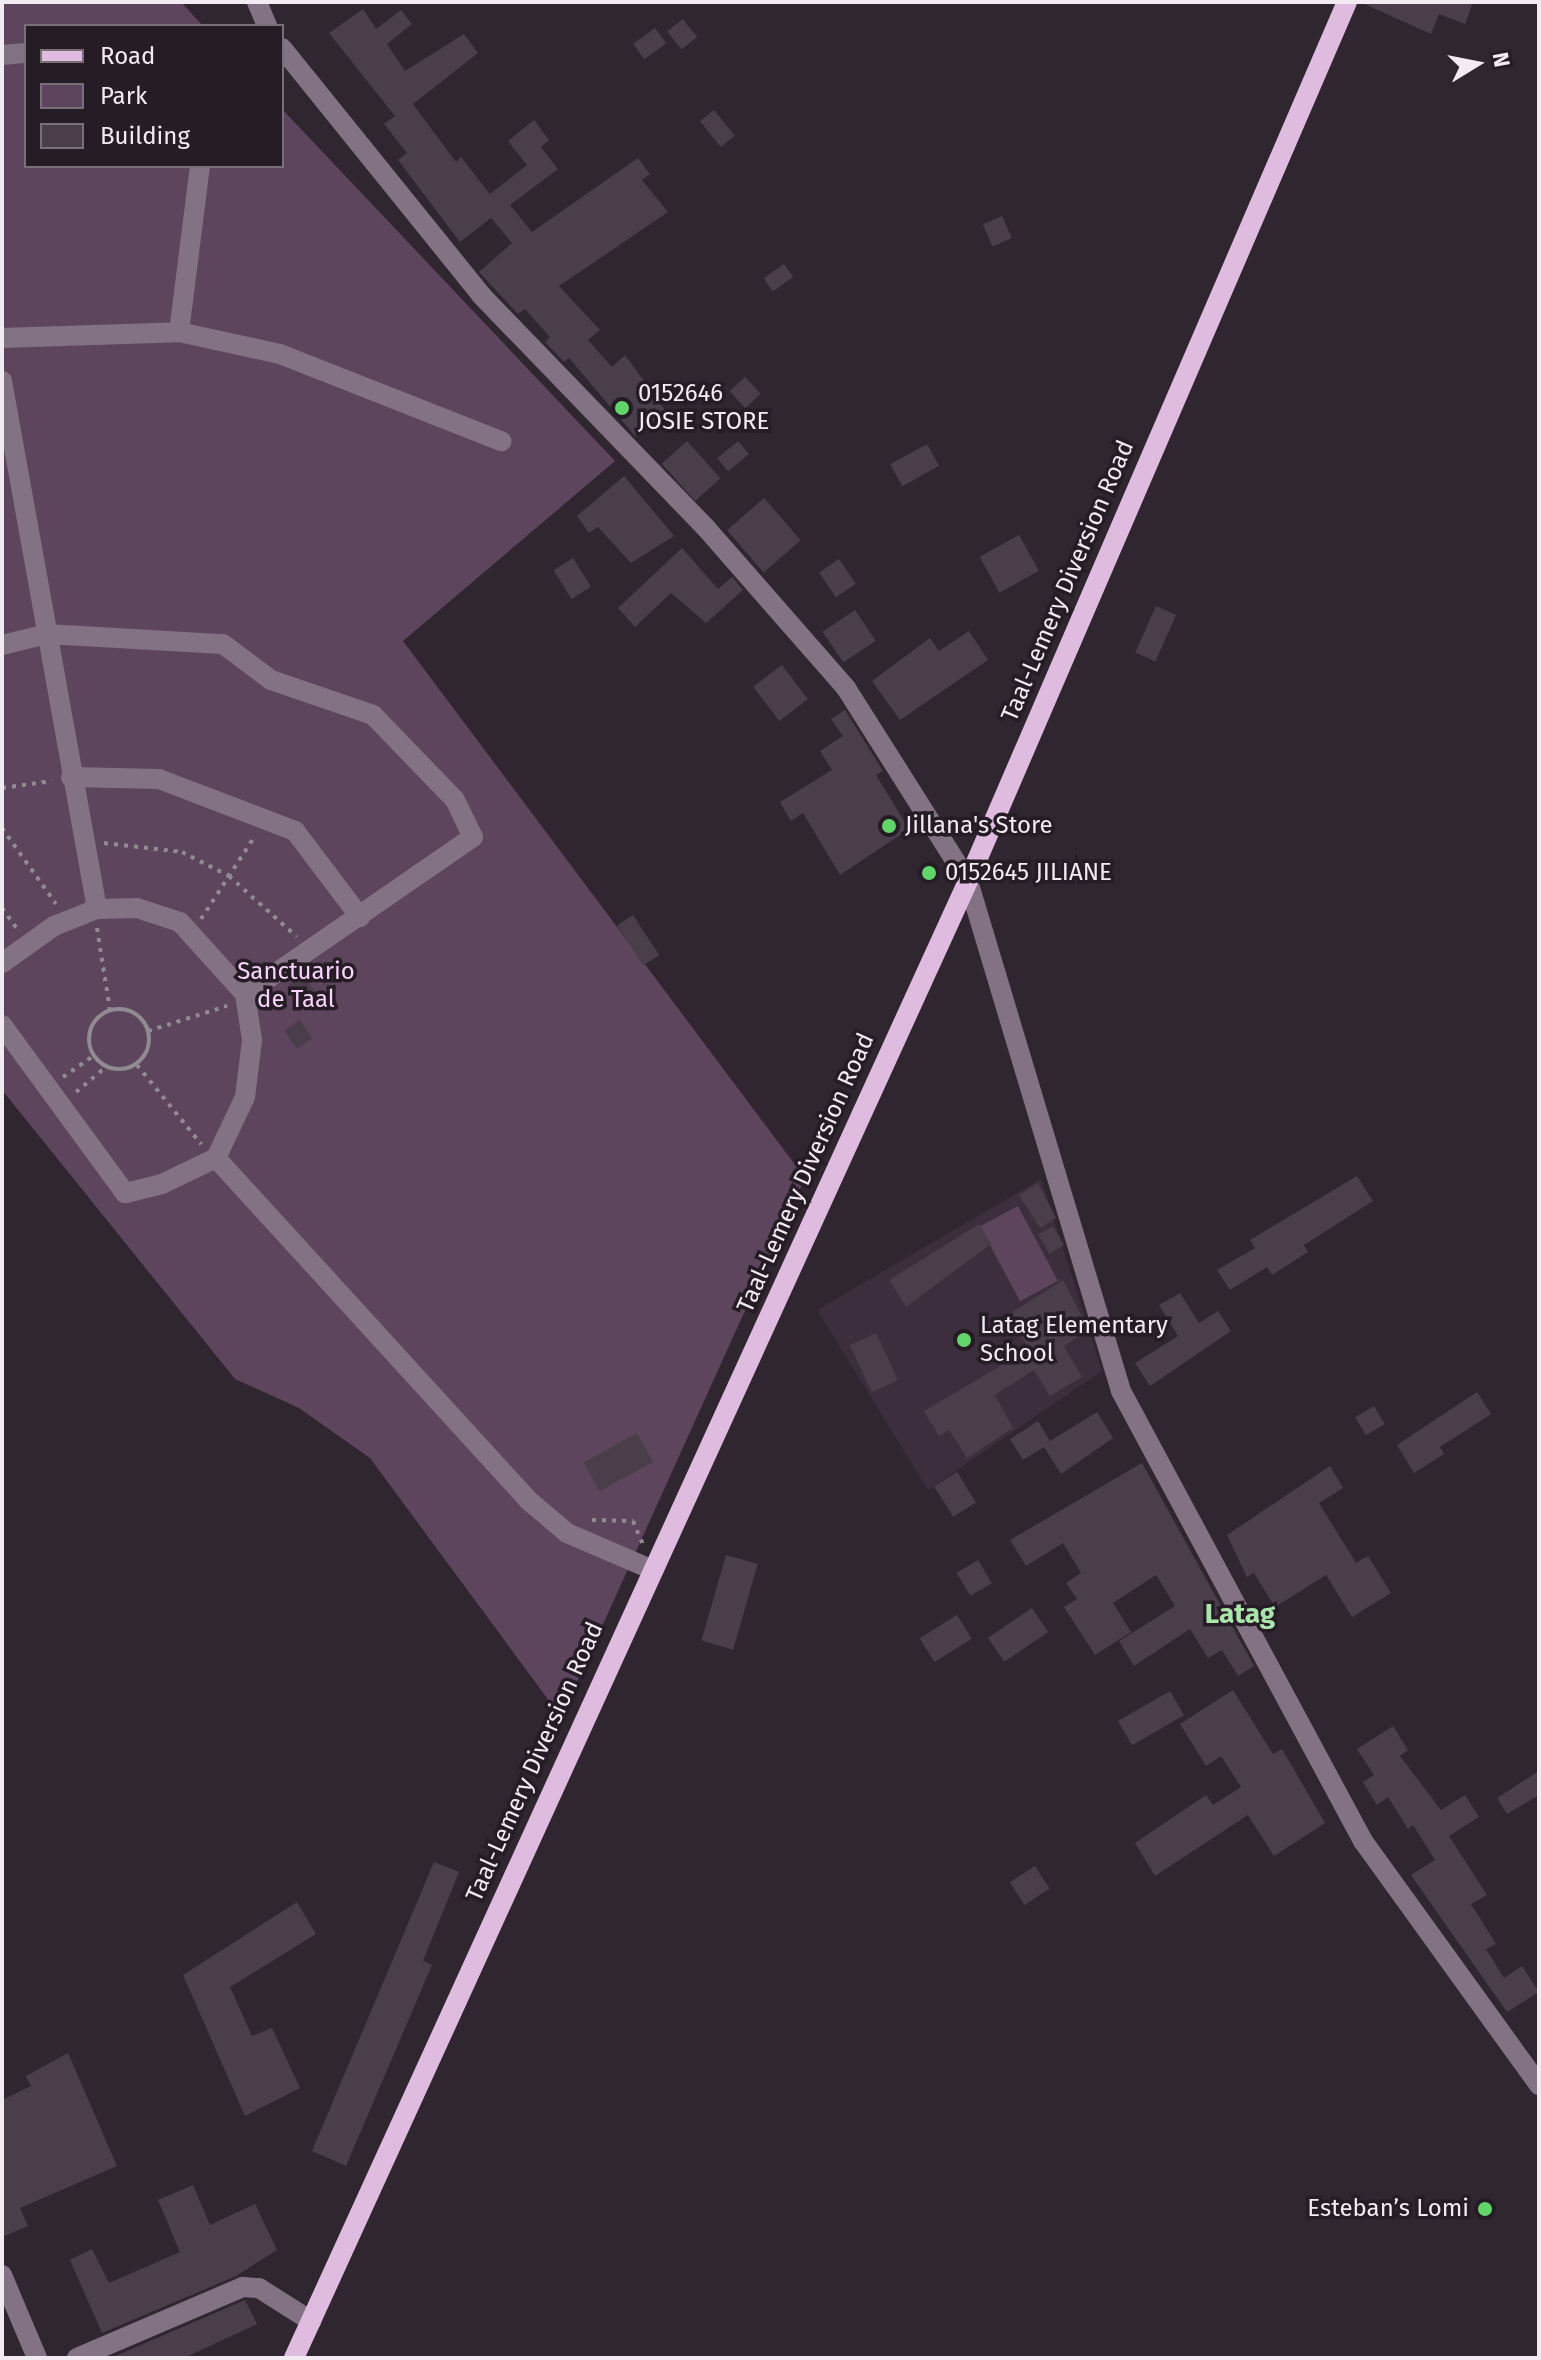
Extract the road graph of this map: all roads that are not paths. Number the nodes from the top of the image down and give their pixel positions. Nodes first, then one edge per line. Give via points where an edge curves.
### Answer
1 (257, 2) edge
2 (1347, 2) edge
3 (266, 24) edge
4 (284, 50) edge
5 (24, 53) edge
6 (2, 55) edge
7 (200, 168) edge
8 (179, 332) junction
9 (2, 338) edge
10 (2, 381) edge
11 (501, 441) dead end
12 (47, 634) junction
13 (2, 645) edge
14 (61, 779) junction
15 (968, 881) junction
16 (100, 917) junction
17 (360, 917) junction
18 (2, 963) edge
19 (237, 1000) junction
20 (2, 1025) edge
21 (208, 1151) junction
22 (653, 1570) junction
23 (1539, 2085) edge
24 (2, 2275) edge
25 (311, 2321) junction
26 (37, 2358) edge
27 (77, 2358) edge
28 (294, 2358) edge

1 - 3 street
2 - 15 main road, Taal-Lemery Diversion Road
4 - 15 street via 481,295 706,528 846,688
5 - 6 street
7 - 8 street
8 - 9 street
8 - 11 street via 280,354
10 - 12 street
12 - 13 street
12 - 14 street
12 - 17 street via 223,644 271,680 373,715 455,800 473,837
14 - 16 street
14 - 17 street via 159,779 295,831
15 - 22 main road, Taal-Lemery Diversion Road
15 - 23 street via 1121,1391 1363,1841
16 - 18 street via 54,926
16 - 19 street via 137,908 180,922
17 - 19 street
19 - 21 street via 252,1040 245,1097
20 - 21 street via 125,1193
21 - 22 street via 528,1500 567,1533
22 - 25 main road, Taal-Lemery Diversion Road
24 - 26 street
25 - 27 street via 259,2288 243,2287
25 - 28 main road, Taal-Lemery Diversion Road

